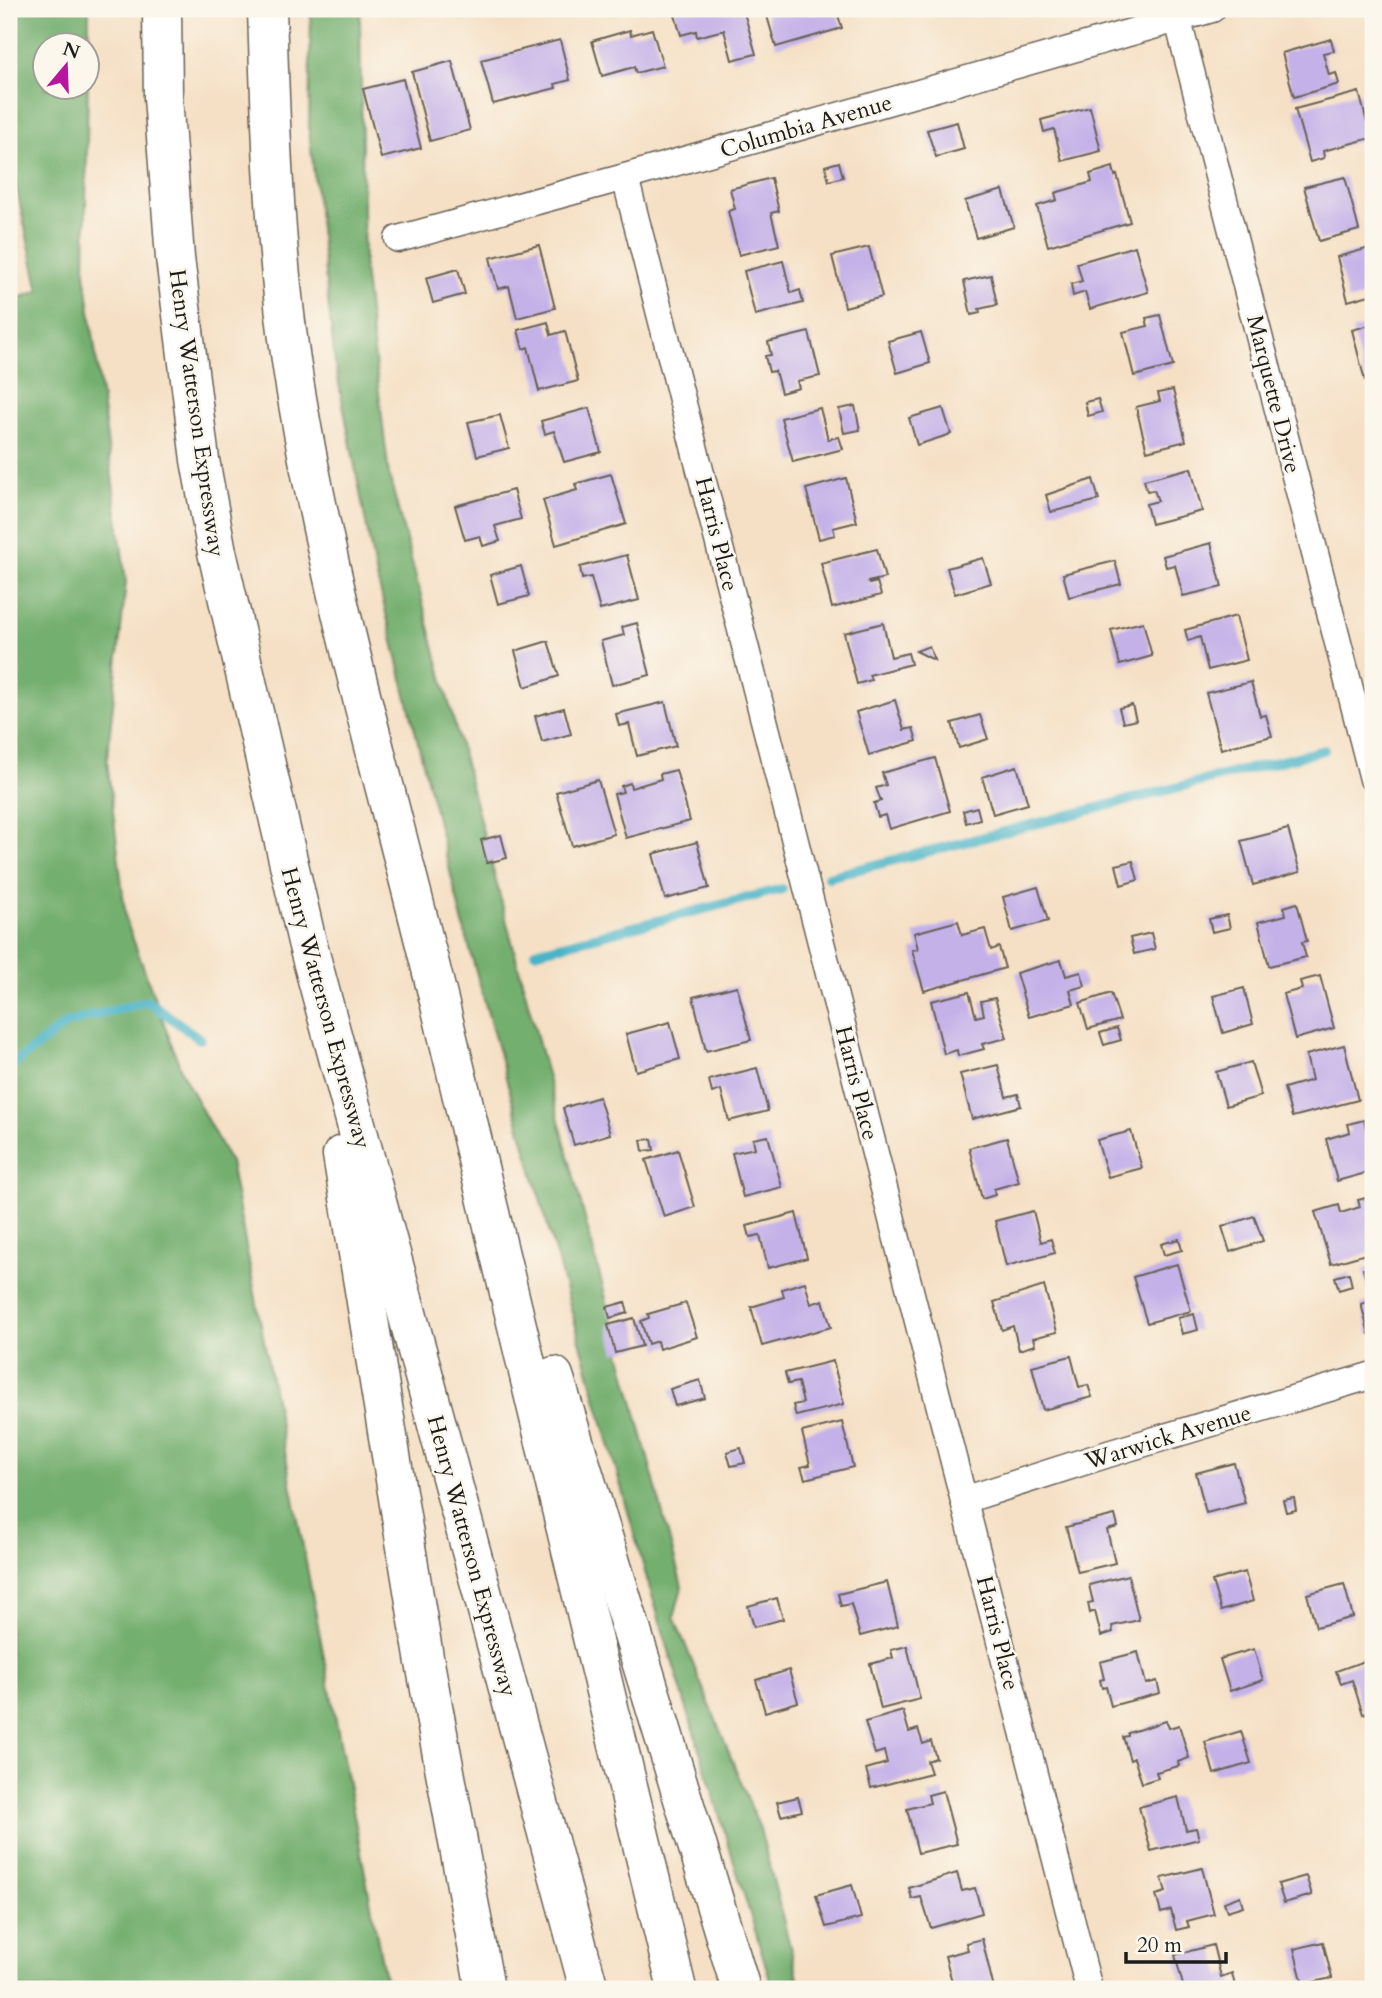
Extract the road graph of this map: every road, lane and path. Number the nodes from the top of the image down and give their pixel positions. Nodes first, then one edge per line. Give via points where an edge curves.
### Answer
1 (162, 9) edge
2 (267, 9) edge
3 (1212, 9) edge
4 (1176, 13) edge
5 (625, 177) junction
6 (398, 239) dead end
7 (1373, 779) edge
8 (307, 942) junction
9 (433, 979) junction
10 (1373, 1375) edge
11 (964, 1500) junction
12 (485, 1989) edge
13 (589, 1989) edge
14 (677, 1989) edge
15 (741, 1989) edge
16 (1090, 1989) edge

1 - 8 highway, Henry Watterson Expressway via 168,185 200,460 242,670
2 - 9 highway via 276,201 297,400 335,593
3 - 4 street, Columbia Avenue
4 - 5 street, Columbia Avenue via 1128,35
4 - 7 street, Marquette Drive
5 - 6 street, Columbia Avenue
5 - 11 street, Harris Place
8 - 12 highway via 424,1657
8 - 13 highway, Henry Watterson Expressway
9 - 14 highway
9 - 15 highway
10 - 11 street, Warwick Avenue
11 - 16 street, Harris Place

